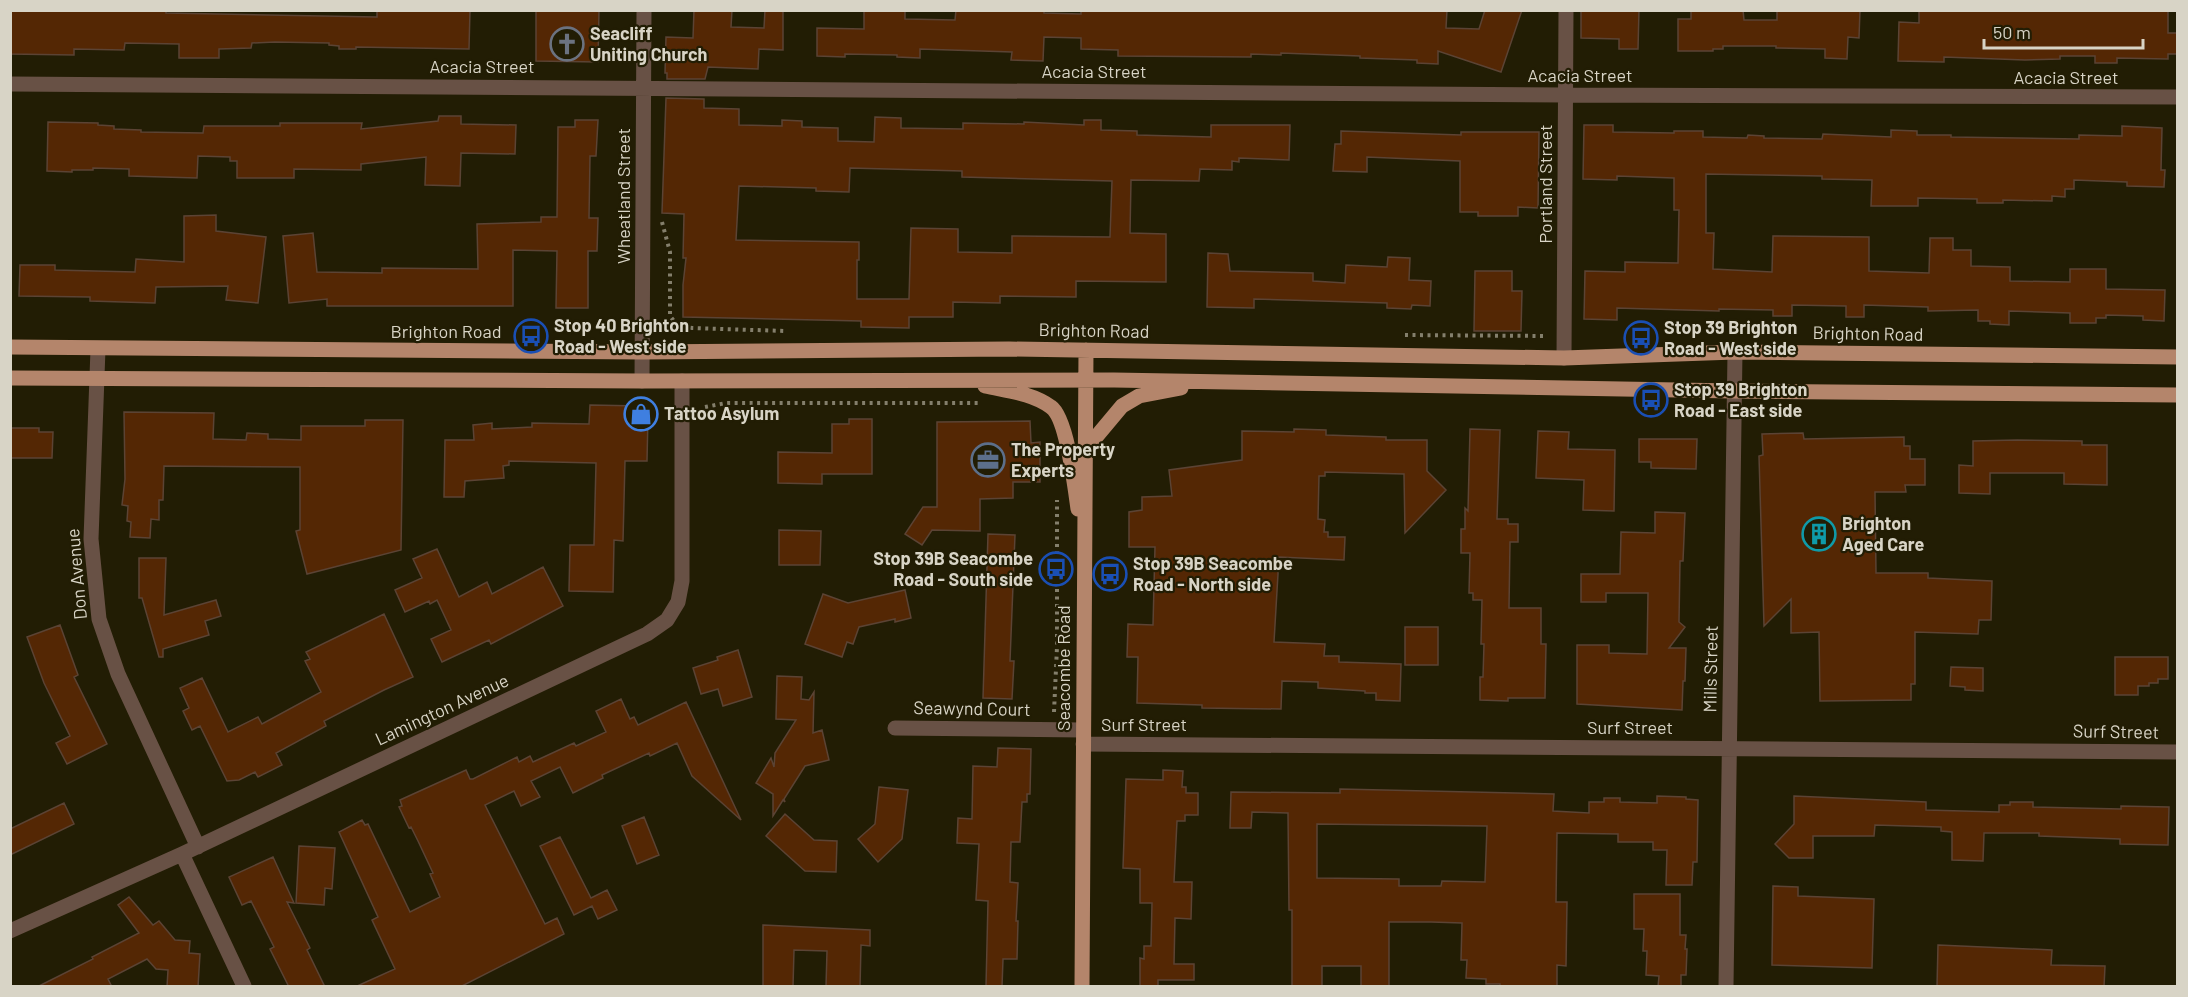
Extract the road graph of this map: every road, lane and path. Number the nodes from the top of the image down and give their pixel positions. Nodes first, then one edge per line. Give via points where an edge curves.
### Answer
1 (644, 10) edge
2 (1566, 10) edge
3 (10, 84) edge
4 (644, 88) junction
5 (1566, 96) junction
6 (2178, 98) edge
7 (660, 216) dead end
8 (795, 331) dead end
9 (1394, 335) dead end
10 (1557, 336) dead end
11 (10, 347) edge
12 (98, 349) junction
13 (1086, 350) junction
14 (642, 352) junction
15 (1735, 352) junction
16 (2178, 357) edge
17 (1564, 358) junction
18 (97, 377) junction
19 (10, 378) edge
20 (954, 380) junction
21 (1086, 380) junction
22 (642, 381) junction
23 (682, 381) junction
24 (1213, 381) junction
25 (1734, 391) junction
26 (2178, 395) edge
27 (988, 403) dead end
28 (705, 407) dead end
29 (1086, 449) junction
30 (1057, 495) dead end
31 (1085, 548) junction
32 (1054, 712) dead end
33 (896, 728) dead end
34 (1083, 737) junction
35 (1730, 748) junction
36 (2178, 752) edge
37 (198, 847) junction
38 (182, 854) junction
39 (10, 931) edge
40 (244, 987) edge
41 (1082, 987) edge
42 (1726, 987) edge

1 - 4 street, Wheatland Street
2 - 5 street, Portland Street
3 - 4 street, Acacia Street
4 - 5 street, Acacia Street
4 - 14 street, Wheatland Street
5 - 6 street, Acacia Street
5 - 17 street, Portland Street
7 - 8 path via 670,252 670,316 677,325
9 - 10 path
11 - 12 main road, Brighton Road
12 - 14 main road, Brighton Road
12 - 18 street, Don Avenue
13 - 14 main road, Brighton Road
13 - 17 main road, Brighton Road
13 - 21 main road, Seacombe Road
14 - 22 street, Wheatland Street
15 - 16 main road, Brighton Road
15 - 17 main road, Brighton Road
15 - 25 street, Mills Street
18 - 19 main road
18 - 22 main road
18 - 37 street, Don Avenue via 91,539 99,619 118,674
20 - 21 main road
20 - 23 main road
20 - 31 main road via 1030,396 1053,408 1066,439
21 - 24 main road
21 - 29 main road, Seacombe Road
22 - 23 main road
23 - 37 street, Lamington Avenue via 682,581 678,602 667,620 647,634
24 - 25 main road
24 - 29 main road via 1139,396 1122,406
25 - 26 main road
25 - 35 street, Mills Street
27 - 28 path via 726,403
29 - 31 main road, Seacombe Road
30 - 32 path
31 - 34 main road, Seacombe Road
33 - 34 street, Seawynd Court
34 - 35 street, Surf Street
34 - 41 main road, Seacombe Road
35 - 36 street, Surf Street
35 - 42 street, Mills Street
37 - 38 street, Lamington Avenue
38 - 39 street, Lamington Avenue
38 - 40 street

